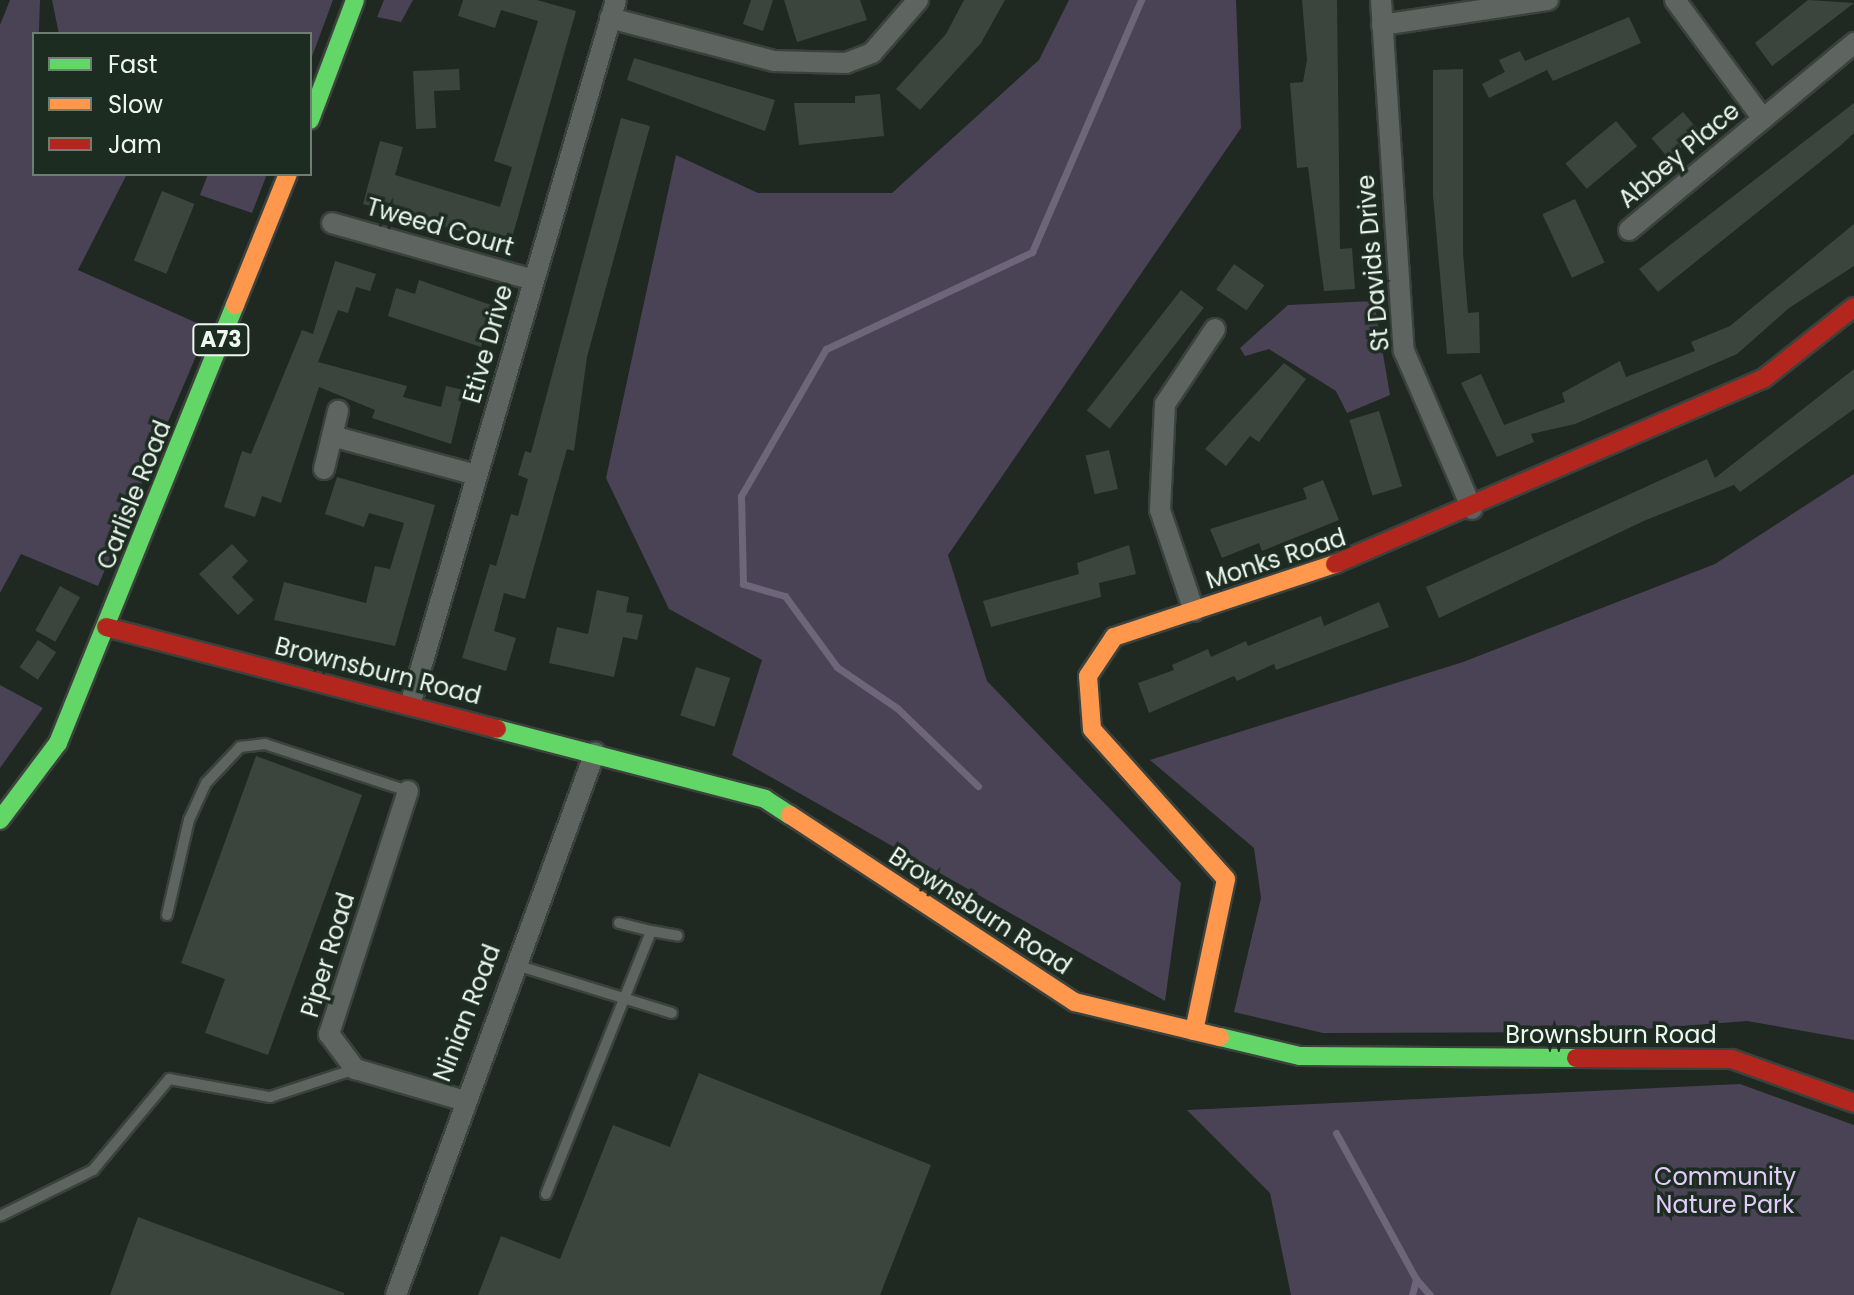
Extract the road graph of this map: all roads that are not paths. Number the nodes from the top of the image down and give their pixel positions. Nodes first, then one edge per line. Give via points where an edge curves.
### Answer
1 (355, 0) edge
2 (918, 0) edge
3 (1381, 0) edge
4 (1548, 0) edge
5 (1675, 0) edge
6 (613, 9) edge
7 (1382, 25) junction
8 (1854, 43) edge
9 (312, 115) edge
10 (1763, 119) junction
11 (287, 176) edge
12 (332, 223) dead end
13 (1629, 230) dead end
14 (533, 280) junction
15 (1854, 307) edge
16 (1215, 329) dead end
17 (338, 411) dead end
18 (332, 436) junction
19 (324, 469) dead end
20 (477, 475) junction
21 (1472, 509) junction
22 (1194, 611) junction
23 (106, 627) junction
24 (411, 702) junction
25 (595, 752) junction
26 (408, 791) joint
27 (0, 820) edge
28 (167, 915) dead end
29 (619, 923) dead end
30 (651, 931) junction
31 (678, 936) dead end
32 (514, 964) junction
33 (629, 999) junction
34 (672, 1013) dead end
35 (1194, 1031) junction
36 (355, 1069) junction
37 (462, 1100) junction
38 (1854, 1103) edge
39 (546, 1194) dead end
40 (0, 1216) edge
41 (396, 1295) edge

1 - 9 main road
2 - 6 street via 872,53 846,63 774,61
3 - 7 street, St Davids Drive
4 - 7 street
5 - 10 street, Abbey Place
6 - 14 street, Etive Drive
7 - 21 street, St Davids Drive via 1404,351
8 - 10 street, Abbey Place
10 - 13 street, Abbey Place
11 - 23 main road, Carlisle Road / A73
12 - 14 street, Tweed Court
14 - 20 street, Etive Drive
15 - 21 main road, Monks Road via 1763,379
16 - 22 street via 1165,404 1160,510
17 - 18 street
18 - 19 street
18 - 20 street
20 - 24 street, Etive Drive
21 - 22 main road, Monks Road via 1381,549
22 - 35 main road, Monks Road via 1114,637 1088,676 1087,704 1100,743 1226,879
23 - 24 main road, Brownsburn Road
23 - 27 main road, Carlisle Road / A73 via 58,743
24 - 25 main road, Brownsburn Road
25 - 32 street, Ninian Road
25 - 35 main road, Brownsburn Road via 765,799 1075,1002
26 - 28 lane via 265,744 240,747 206,783 189,820
26 - 36 street, Piper Road via 329,1034
29 - 30 lane
30 - 31 lane
30 - 33 lane
32 - 33 lane
32 - 37 street, Ninian Road
33 - 34 lane
33 - 39 lane
35 - 38 main road, Brownsburn Road via 1300,1056 1732,1059
36 - 37 street
36 - 40 lane via 270,1097 169,1079 93,1170
37 - 41 street, Ninian Road

